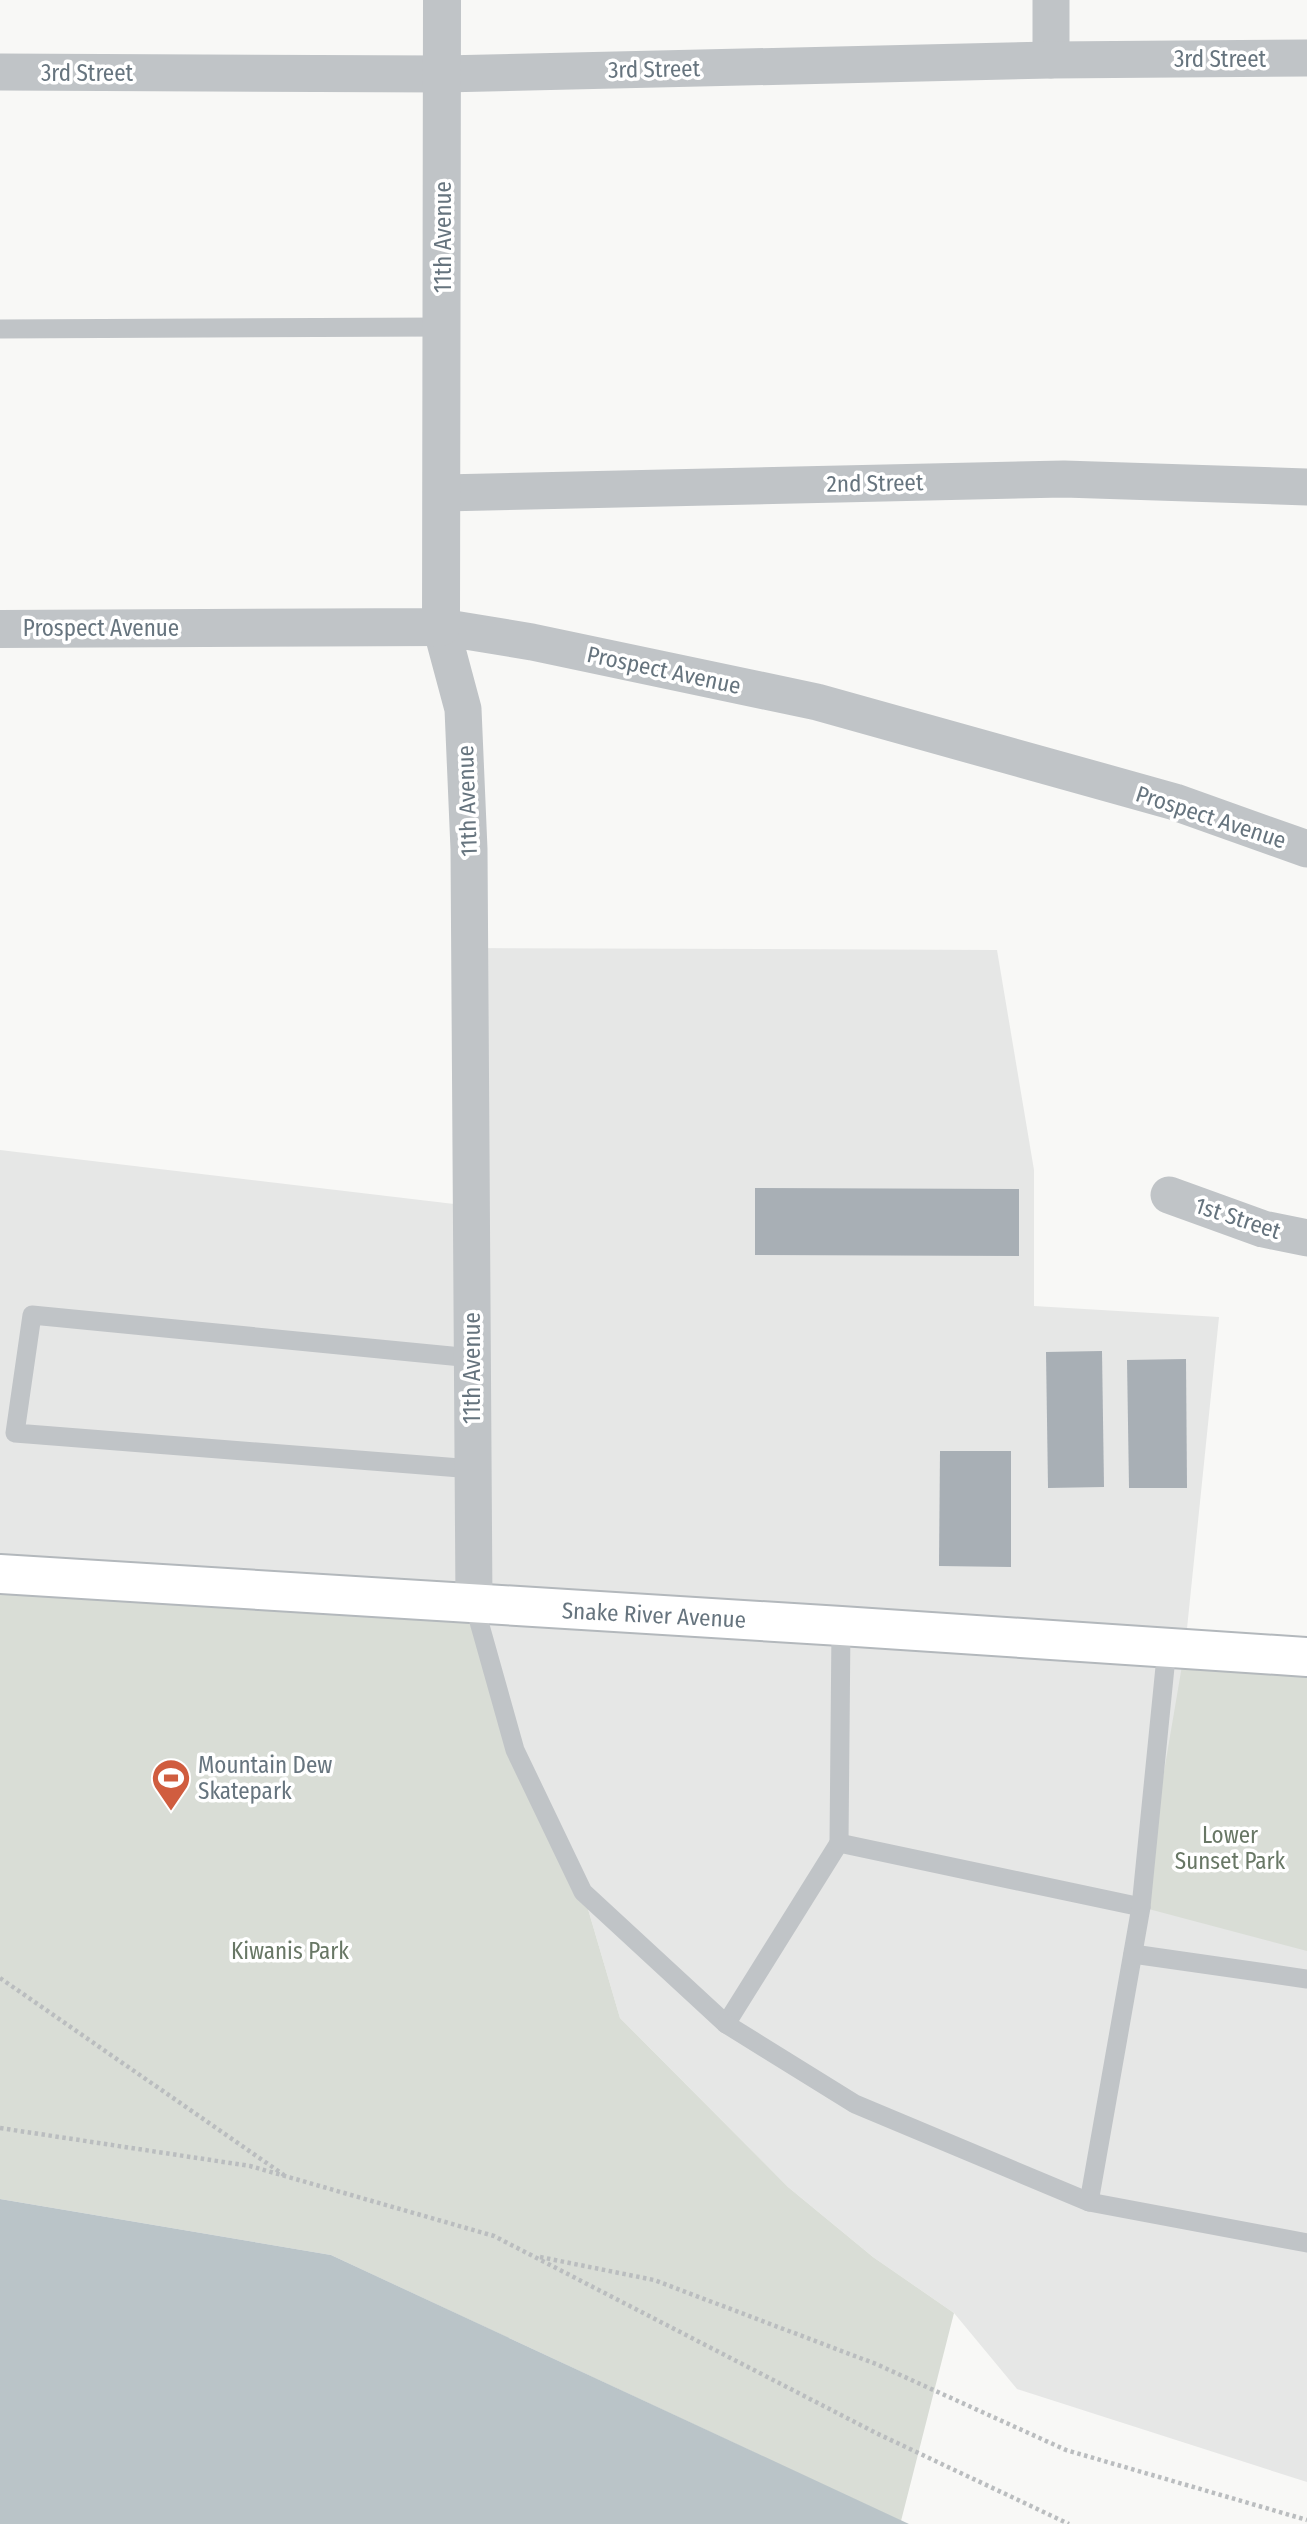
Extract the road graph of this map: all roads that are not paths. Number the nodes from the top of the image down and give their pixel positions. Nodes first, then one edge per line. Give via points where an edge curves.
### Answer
1 (442, 0) edge
2 (1051, 0) edge
3 (1307, 58) edge
4 (1051, 60) junction
5 (0, 72) edge
6 (443, 74) junction
7 (443, 327) junction
8 (0, 329) edge
9 (1307, 487) edge
10 (443, 493) junction
11 (441, 627) junction
12 (0, 629) edge
13 (1307, 849) edge
14 (1169, 1195) dead end
15 (1307, 1238) edge
16 (472, 1358) junction
17 (473, 1469) junction
18 (0, 1574) edge
19 (474, 1604) junction
20 (841, 1626) junction
21 (1167, 1647) junction
22 (1307, 1657) edge
23 (839, 1843) junction
24 (1141, 1907) junction
25 (1133, 1954) junction
26 (1307, 1979) edge
27 (726, 2024) junction
28 (1089, 2202) junction
29 (1307, 2243) edge

1 - 6 street, 11th Avenue
2 - 4 street
3 - 4 street, 3rd Street
4 - 6 street, 3rd Street
5 - 6 street, 3rd Street
6 - 7 street, 11th Avenue
7 - 8 lane
7 - 10 street, 11th Avenue
9 - 10 street, 2nd Street via 1064,479
10 - 11 street, 11th Avenue
11 - 12 street, Prospect Avenue
11 - 13 street, Prospect Avenue via 817,702 1175,802
11 - 16 street, 11th Avenue via 463,709 469,849
14 - 15 street, 1st Street via 1263,1229
16 - 17 street, 11th Avenue
16 - 17 lane via 32,1315 15,1433
17 - 19 street, 11th Avenue
18 - 19 main road, Snake River Avenue
19 - 20 main road, Snake River Avenue
19 - 27 lane via 515,1750 583,1892
20 - 21 main road, Snake River Avenue
20 - 23 lane
21 - 22 main road, Snake River Avenue
21 - 24 lane
23 - 24 lane
23 - 27 lane
24 - 25 lane
25 - 26 lane
25 - 28 lane
27 - 28 lane via 855,2104
28 - 29 lane

